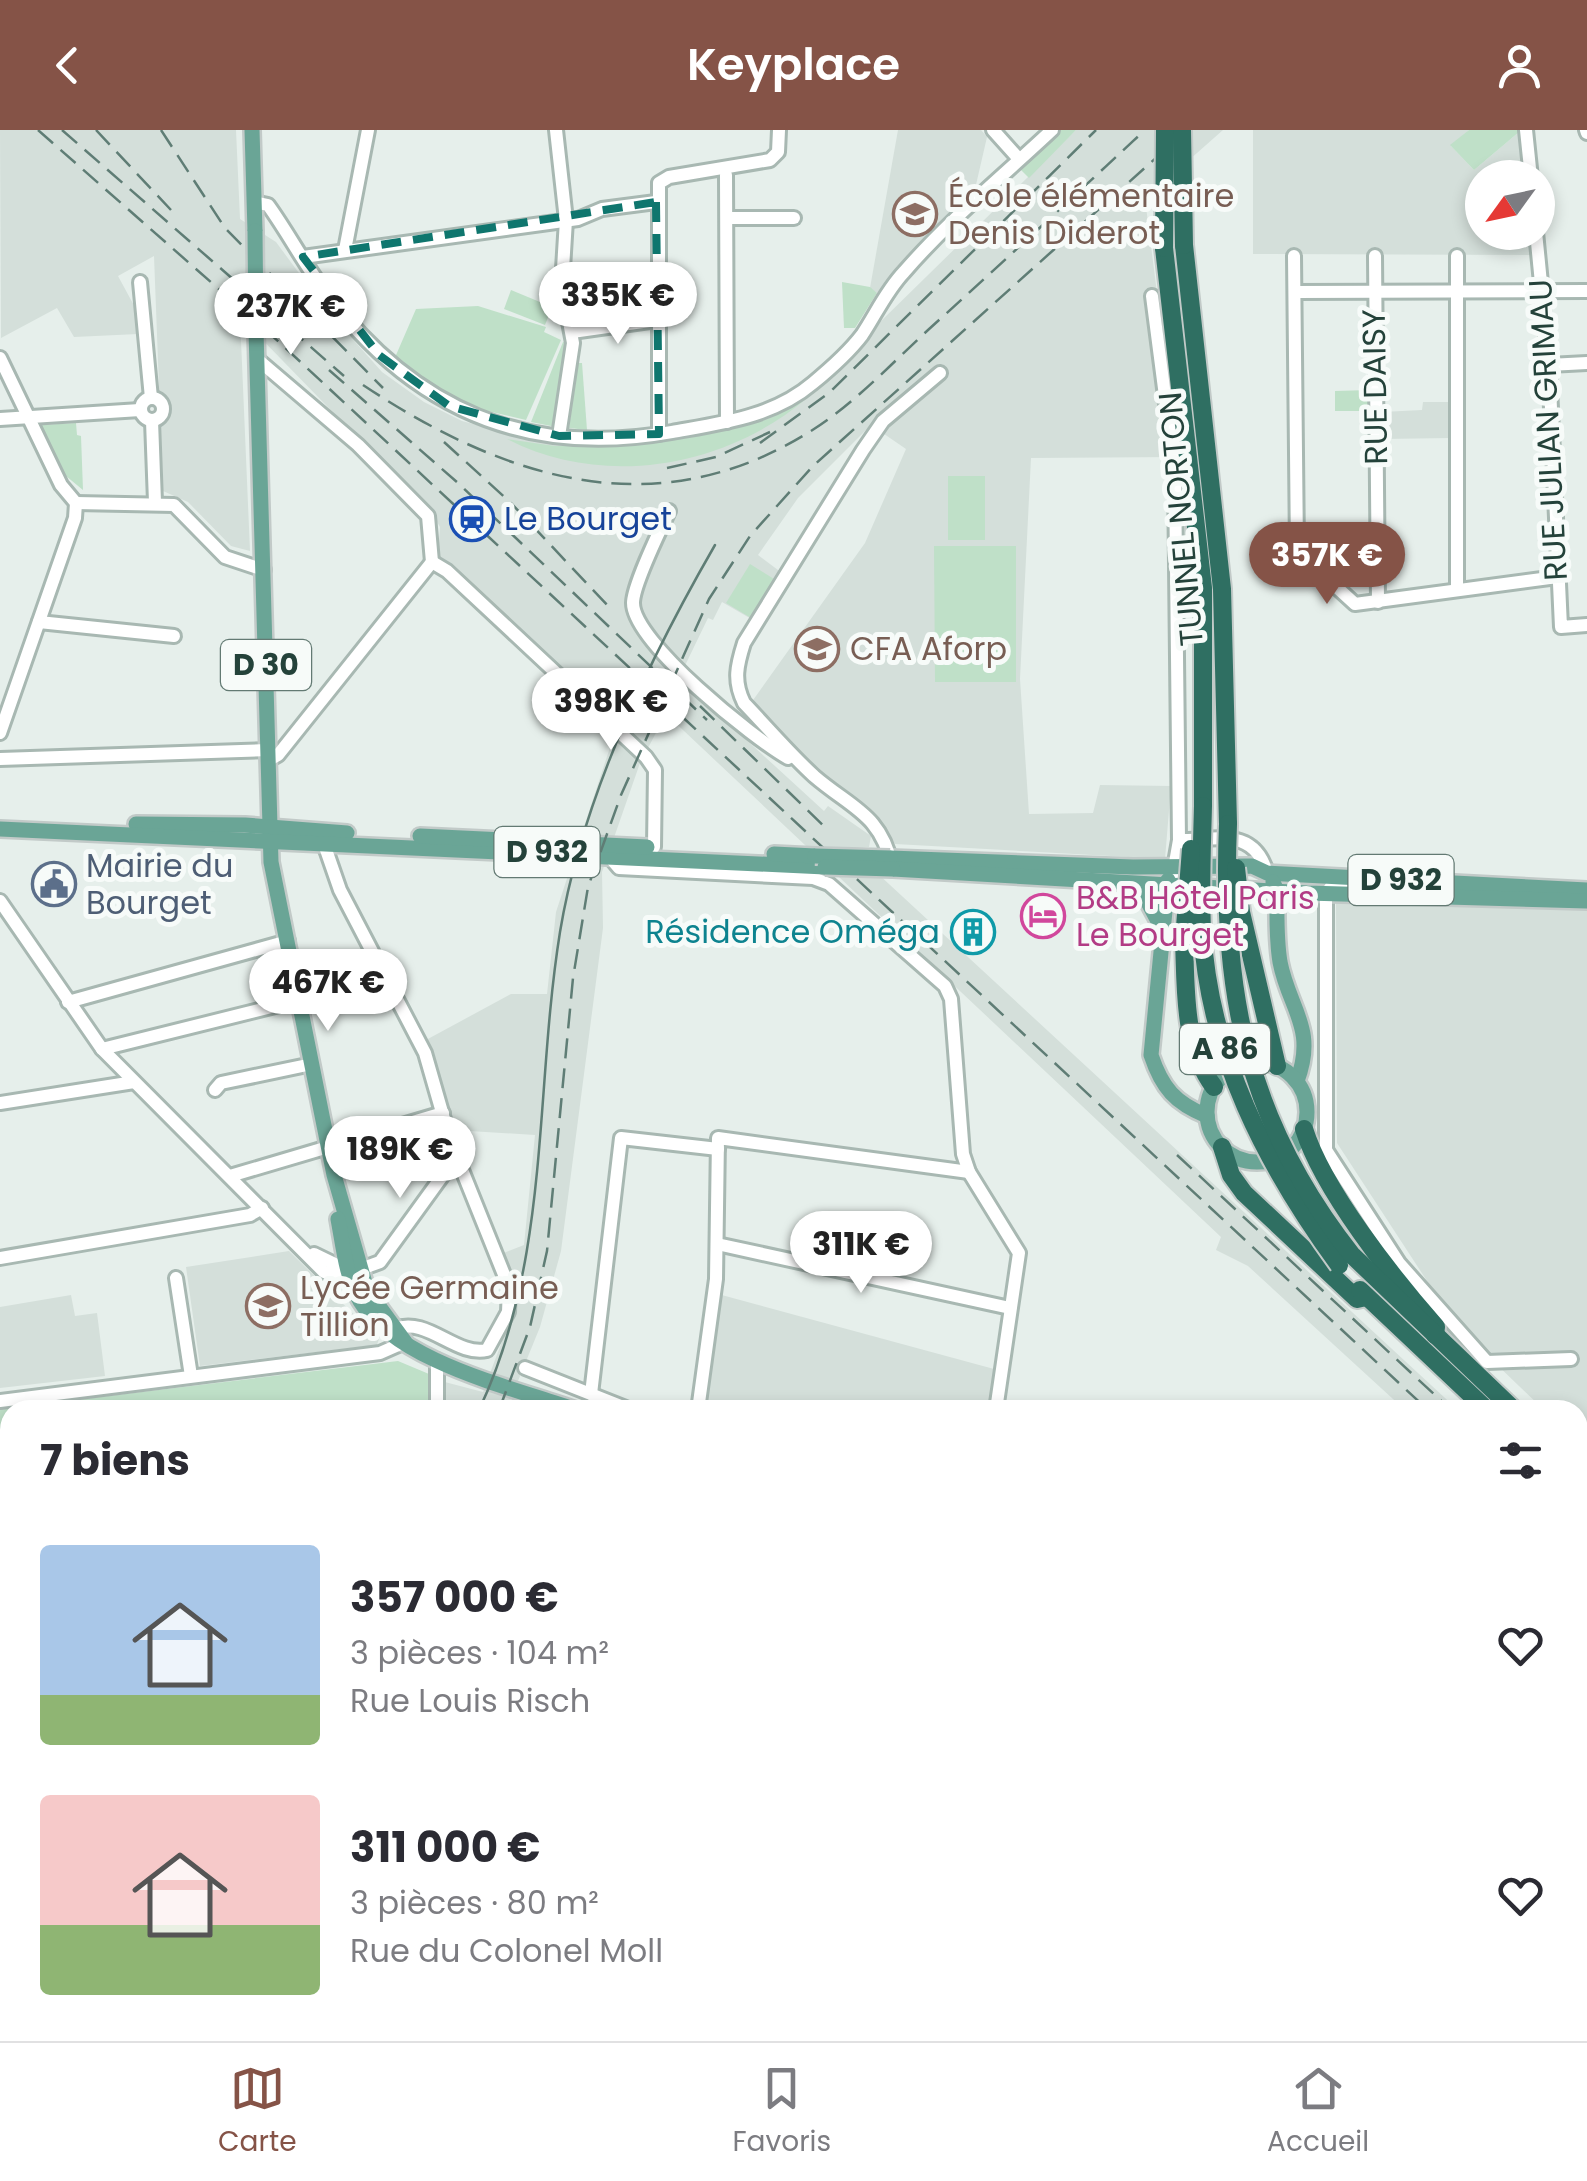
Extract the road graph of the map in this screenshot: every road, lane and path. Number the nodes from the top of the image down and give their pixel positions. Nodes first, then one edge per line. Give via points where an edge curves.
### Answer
1 (252, 130) edge
2 (368, 130) edge
3 (556, 130) edge
4 (779, 130) edge
5 (993, 130) edge
6 (1052, 130) edge
7 (1165, 130) edge
8 (1182, 130) edge
9 (1526, 132) edge
10 (1019, 159) junction
11 (1529, 160) edge
12 (726, 175) dead end
13 (254, 202) junction
14 (656, 202) junction
15 (727, 218) junction
16 (794, 218) dead end
17 (566, 220) junction
18 (255, 227) junction
19 (289, 233) junction
20 (345, 250) junction
21 (1538, 250) edge
22 (1294, 256) dead end
23 (1375, 256) dead end
24 (1457, 256) dead end
25 (303, 257) junction
26 (140, 282) dead end
27 (1587, 291) edge
28 (1295, 292) junction
29 (1374, 292) junction
30 (1541, 292) junction
31 (1457, 294) junction
32 (1152, 296) dead end
33 (658, 320) junction
34 (572, 332) junction
35 (0, 358) edge
36 (1587, 363) edge
37 (1549, 365) junction
38 (940, 373) dead end
39 (262, 377) junction
40 (151, 398) junction
41 (140, 410) junction
42 (28, 416) junction
43 (0, 420) edge
44 (152, 421) junction
45 (728, 422) junction
46 (660, 434) junction
47 (560, 436) junction
48 (155, 502) junction
49 (76, 503) junction
50 (669, 511) dead end
51 (432, 562) junction
52 (264, 570) junction
53 (1557, 578) junction
54 (1458, 590) junction
55 (1378, 602) junction
56 (39, 622) junction
57 (1587, 625) edge
58 (174, 636) dead end
59 (0, 732) edge
60 (269, 755) junction
61 (0, 759) edge
62 (806, 767) junction
63 (1203, 806) junction
64 (0, 818) edge
65 (1228, 824) junction
66 (0, 829) edge
67 (268, 832) junction
68 (1179, 840) junction
69 (323, 842) junction
70 (654, 847) junction
71 (608, 855) junction
72 (820, 861) junction
73 (892, 863) junction
74 (1267, 873) junction
75 (1171, 876) junction
76 (1362, 878) junction
77 (1124, 883) junction
78 (1587, 890) edge
79 (1278, 891) junction
80 (1326, 894) junction
81 (0, 901) edge
82 (1587, 901) edge
83 (1161, 928) junction
84 (288, 942) junction
85 (388, 978) junction
86 (298, 999) junction
87 (68, 1002) junction
88 (102, 1049) junction
89 (312, 1064) junction
90 (1278, 1066) junction
91 (1296, 1081) junction
92 (134, 1082) junction
93 (1214, 1087) junction
94 (215, 1090) dead end
95 (0, 1103) edge
96 (443, 1113) junction
97 (1208, 1116) junction
98 (1304, 1129) junction
99 (718, 1143) junction
100 (1222, 1147) junction
101 (328, 1148) junction
102 (456, 1157) junction
103 (968, 1172) junction
104 (230, 1176) junction
105 (262, 1208) junction
106 (717, 1244) junction
107 (0, 1258) edge
108 (1346, 1260) junction
109 (355, 1270) junction
110 (176, 1278) dead end
111 (1366, 1297) junction
112 (1010, 1308) junction
113 (1435, 1335) junction
114 (400, 1336) junction
115 (1571, 1359) dead end
116 (437, 1360) junction
117 (525, 1368) dead end
118 (191, 1376) junction
119 (591, 1394) junction
120 (8, 1400) edge
121 (437, 1400) edge
122 (548, 1400) edge
123 (606, 1400) edge
124 (699, 1400) edge
125 (997, 1400) edge
126 (1476, 1400) edge
127 (1503, 1400) edge

1 - 13 main road, D 30
2 - 20 street
3 - 17 street
4 - 14 street via 778,152 770,160 661,180
5 - 10 street
6 - 10 street
7 - 63 highway, TUNNEL NORTON / A 86, bridge via 1164,248 1198,531
8 - 65 highway, TUNNEL NORTON / A 86, bridge via 1184,245 1222,589
9 - 11 street
10 - 45 street via 920,253 861,336 811,385 773,409
12 - 15 street
13 - 18 main road, D 30
13 - 19 street via 268,205
14 - 17 street
14 - 33 street
15 - 16 street
15 - 45 street
17 - 20 street
17 - 34 street via 562,285
18 - 19 street
18 - 39 main road, D 30, bridge
19 - 25 street
20 - 25 street
21 - 30 street, RUE JULIAN GRIMAU
22 - 28 street
23 - 29 street, RUE DAISY
24 - 31 street
25 - 47 street via 365,340 412,384 467,414
26 - 40 street
27 - 30 street
28 - 29 street
28 - 55 street via 1297,551 1355,604
29 - 31 street
29 - 55 street, RUE DAISY
30 - 31 street
30 - 37 street, RUE JULIAN GRIMAU
31 - 54 street
32 - 68 street via 1175,473
33 - 34 street
33 - 46 street
34 - 47 street
35 - 42 street
36 - 37 street
37 - 53 street, RUE JULIAN GRIMAU
38 - 62 street via 883,421 744,643 737,690
39 - 51 street via 296,392 432,522
39 - 52 main road, D 30
40 - 41 street
40 - 44 street via 163,409
41 - 42 street
41 - 44 street
42 - 43 street
42 - 49 street
44 - 48 street
45 - 46 street
46 - 47 street via 617,440
48 - 49 street
48 - 52 street via 174,504 225,557
49 - 56 street
50 - 62 street via 633,606 659,651 779,753
51 - 60 street via 278,756
51 - 70 street via 655,770
52 - 60 main road, D 30
53 - 54 street
53 - 57 street, RUE JULIAN GRIMAU via 1561,627
54 - 55 street
56 - 58 street
56 - 59 street
60 - 61 street
60 - 67 main road, D 30
62 - 73 street via 876,825
63 - 93 highway, bridge via 1192,837 1184,940 1194,1045
63 - 108 highway, A 86, bridge via 1202,933 1231,1072 1282,1183
64 - 67 main road, D 932
65 - 90 highway, bridge
65 - 108 highway, A 86, bridge via 1226,919 1246,1058 1276,1138
66 - 67 main road, D 932
67 - 69 main road, D 932
67 - 70 main road, D 932
67 - 84 main road
68 - 74 street via 1246,840
68 - 75 street
69 - 71 main road, D 932
69 - 85 street via 340,890
70 - 72 main road, D 932
71 - 72 main road, D 932
71 - 103 street via 619,868 813,878 847,895 945,986 954,1011
72 - 73 main road, D 932, bridge
73 - 75 main road, D 932
73 - 77 main road, D 932
74 - 75 main road, D 932 via 1217,866
74 - 76 main road, D 932
74 - 79 main road
75 - 77 main road, D 932
75 - 79 main road, D 932
75 - 83 main road
76 - 78 main road, D 932
76 - 80 street via 1332,885
77 - 83 main road via 1152,905
79 - 80 main road, D 932
79 - 91 main road via 1281,965 1305,1035
80 - 82 main road, D 932
80 - 115 street via 1326,1150 1399,1263 1487,1362
81 - 87 street
83 - 97 main road via 1151,1054 1159,1080 1178,1104
84 - 86 main road
84 - 87 street
85 - 86 street
85 - 96 street via 425,1053
86 - 88 street
86 - 89 main road
87 - 88 street
88 - 92 street
89 - 94 street
89 - 101 main road
90 - 91 main road
90 - 93 main road via 1249,1062
91 - 98 main road via 1304,1096
92 - 95 street
92 - 104 street
93 - 97 main road
96 - 101 street
96 - 102 street
97 - 100 main road
98 - 100 main road via 1275,1158 1246,1160
98 - 113 highway via 1311,1151 1436,1327
99 - 103 street
99 - 106 street
99 - 119 street via 620,1138
100 - 111 highway via 1244,1193 1357,1298
101 - 104 street
101 - 109 main road
102 - 109 street via 380,1262
102 - 114 street via 508,1287 508,1312 496,1340 482,1352 410,1325
103 - 112 street via 1019,1253
104 - 105 street
105 - 107 street
105 - 109 street via 324,1272
106 - 112 street
106 - 124 street
108 - 111 highway, A 86
108 - 113 highway, A 86
109 - 114 main road
110 - 118 street
111 - 126 highway, A 86
112 - 125 street
113 - 127 highway, A 86
114 - 116 main road
114 - 118 street via 380,1354
116 - 121 street
116 - 122 main road
117 - 119 street
118 - 120 street
119 - 123 street

